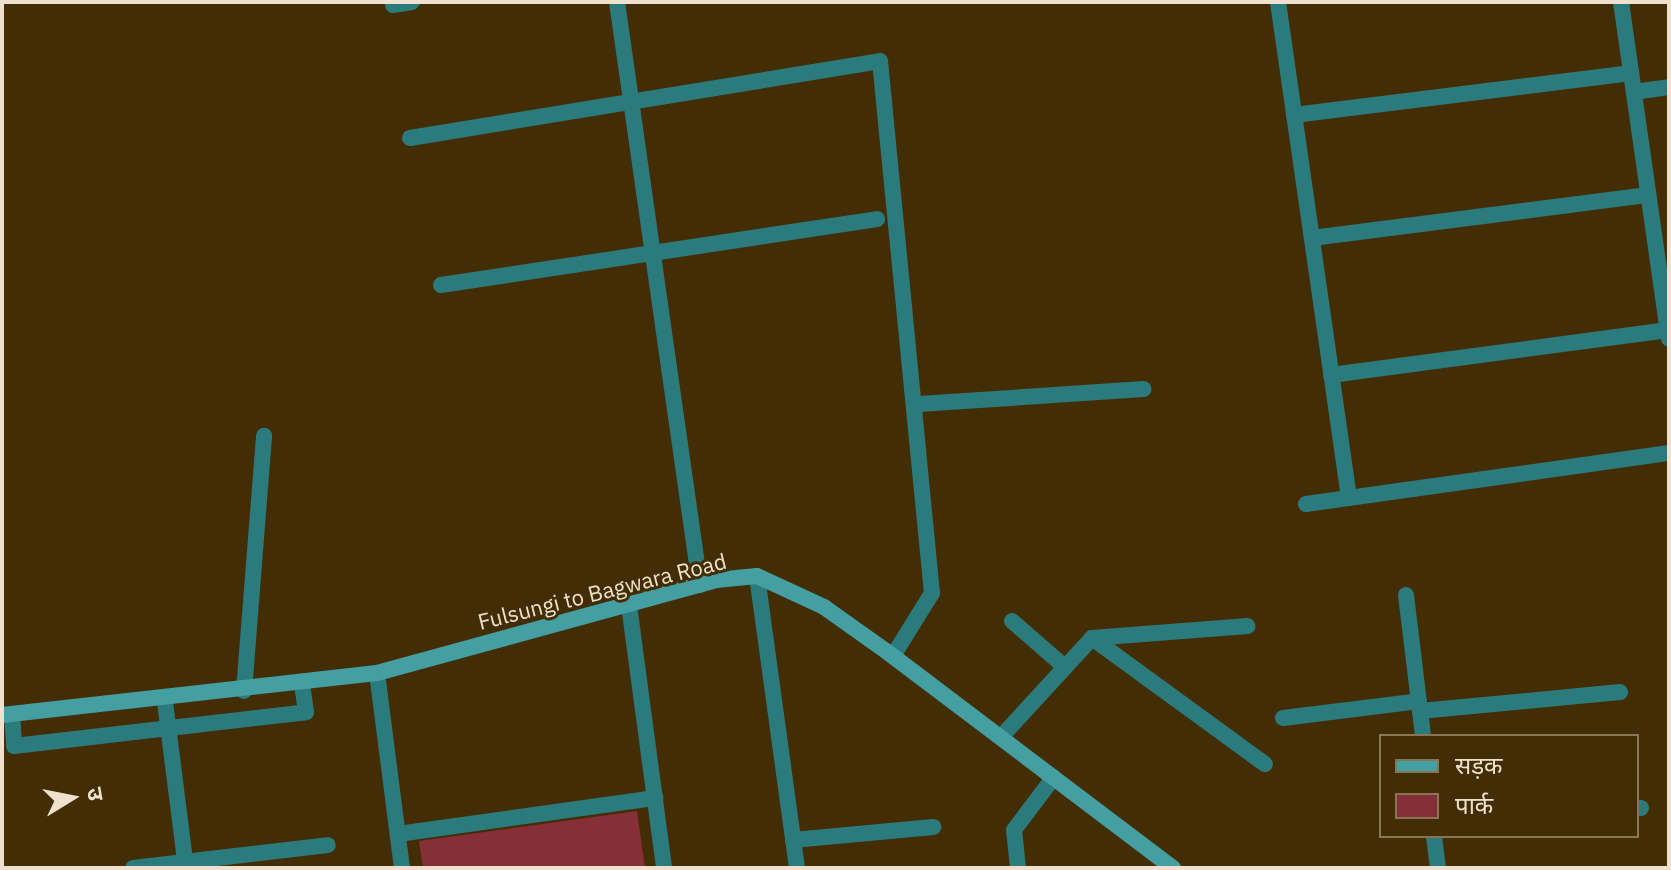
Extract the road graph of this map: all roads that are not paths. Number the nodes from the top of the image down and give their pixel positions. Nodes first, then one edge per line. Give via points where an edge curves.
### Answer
1 (412, 2) edge
2 (617, 2) edge
3 (1278, 2) edge
4 (1621, 2) edge
5 (393, 5) dead end
6 (1631, 73) junction
7 (1669, 87) edge
8 (1634, 92) junction
9 (632, 103) junction
10 (1294, 115) junction
11 (410, 138) dead end
12 (1648, 195) junction
13 (877, 219) dead end
14 (1312, 238) junction
15 (655, 250) junction
16 (441, 285) dead end
17 (1668, 326) edge
18 (1331, 375) junction
19 (1143, 389) dead end
20 (919, 404) junction
21 (264, 436) dead end
22 (1669, 453) edge
23 (1349, 498) junction
24 (1306, 504) dead end
25 (757, 576) junction
26 (700, 585) junction
27 (1406, 595) dead end
28 (629, 605) junction
29 (1012, 621) dead end
30 (1248, 626) dead end
31 (1092, 638) junction
32 (893, 656) junction
33 (1065, 667) junction
34 (377, 673) junction
35 (302, 683) junction
36 (244, 691) junction
37 (1620, 692) dead end
38 (165, 702) junction
39 (1419, 706) junction
40 (7, 715) edge
41 (1283, 718) dead end
42 (168, 729) junction
43 (1423, 734) edge
44 (1001, 737) junction
45 (1265, 764) dead end
46 (1054, 777) junction
47 (655, 798) junction
48 (933, 827) dead end
49 (398, 834) junction
50 (1434, 838) edge
51 (793, 840) junction
52 (328, 845) dead end
53 (186, 865) edge
54 (133, 868) edge
55 (402, 868) edge
56 (664, 868) edge
57 (797, 868) edge
58 (1018, 868) edge
59 (1173, 868) edge
60 (1438, 868) edge

1 - 5 street
2 - 9 street
3 - 10 street
4 - 6 street
6 - 8 street
6 - 10 street
7 - 8 street
8 - 12 street
9 - 11 street
9 - 15 street
9 - 20 street via 880,61
10 - 14 street
12 - 14 street
12 - 17 street
13 - 15 street
14 - 18 street
15 - 16 street
15 - 26 street
17 - 18 street
18 - 23 street
19 - 20 street
20 - 32 street via 932,593
21 - 36 street
22 - 23 street
23 - 24 street
25 - 26 street, Fulsungi to Bagwara Road
25 - 32 street, Fulsungi to Bagwara Road via 824,607
25 - 51 street
26 - 28 street, Fulsungi to Bagwara Road
27 - 39 street
28 - 34 street, Fulsungi to Bagwara Road
28 - 47 street
29 - 33 street
30 - 31 street
31 - 33 street
31 - 45 street
32 - 44 street, Fulsungi to Bagwara Road
33 - 44 street
34 - 35 street, Fulsungi to Bagwara Road
34 - 49 street
35 - 36 street, Fulsungi to Bagwara Road
35 - 42 street via 306,712
36 - 38 street, Fulsungi to Bagwara Road
37 - 39 street
38 - 40 street, Fulsungi to Bagwara Road
38 - 42 street
39 - 41 street
39 - 43 street
40 - 42 street via 14,746
42 - 53 street
44 - 46 street, Fulsungi to Bagwara Road
46 - 58 street via 1014,830
46 - 59 street, Fulsungi to Bagwara Road
47 - 49 street
47 - 56 street
48 - 51 street
49 - 55 street
50 - 60 street
51 - 57 street
52 - 53 street
53 - 54 street

